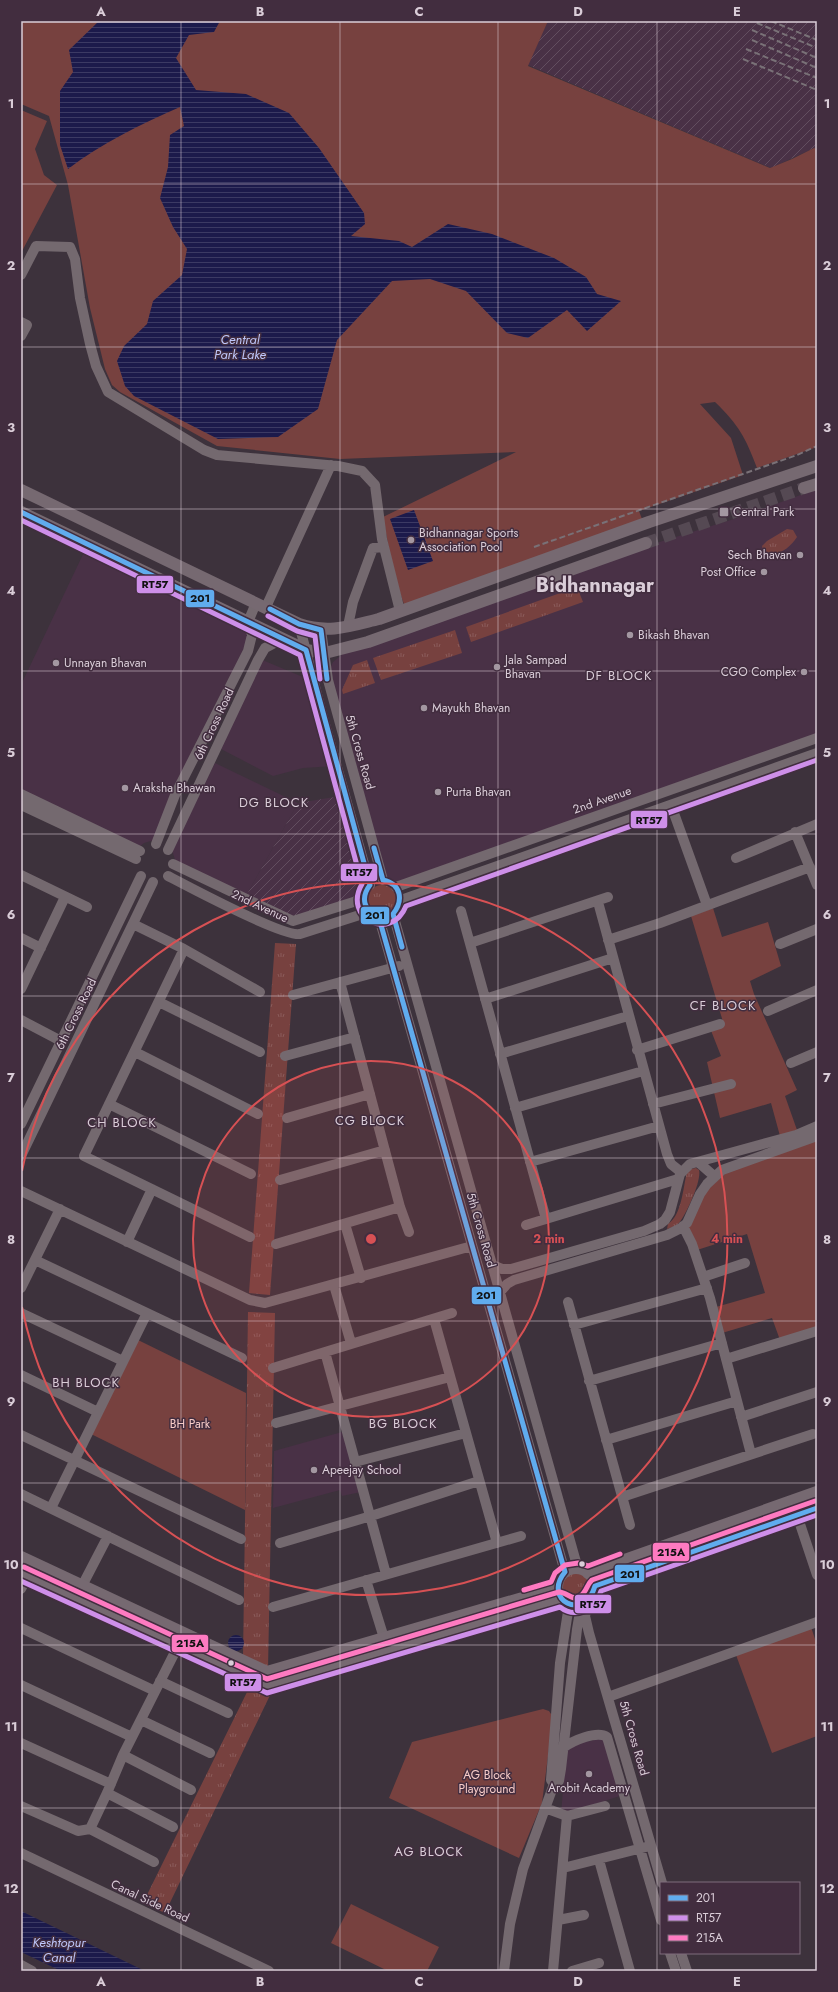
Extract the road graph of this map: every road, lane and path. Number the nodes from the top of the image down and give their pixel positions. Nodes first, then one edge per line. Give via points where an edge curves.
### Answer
1 (21, 275) edge
2 (21, 322) edge
3 (21, 336) edge
4 (331, 465) junction
5 (817, 466) edge
6 (817, 484) edge
7 (804, 488) tunnel mouth
8 (21, 490) edge
9 (21, 512) edge
10 (646, 543) tunnel mouth
11 (384, 548) junction
12 (479, 583) junction
13 (485, 599) junction
14 (261, 605) junction
15 (400, 611) junction
16 (248, 622) junction
17 (299, 624) junction
18 (348, 626) junction
19 (321, 630) junction
20 (282, 639) junction
21 (306, 650) junction
22 (325, 653) junction
23 (206, 738) junction
24 (817, 738) edge
25 (218, 743) junction
26 (817, 753) edge
27 (701, 779) junction
28 (705, 793) junction
29 (21, 794) edge
30 (649, 798) junction
31 (21, 805) edge
32 (671, 806) junction
33 (654, 812) junction
34 (817, 824) edge
35 (795, 832) junction
36 (156, 844) junction
37 (168, 850) junction
38 (138, 855) junction
39 (736, 858) dead end
40 (173, 864) junction
41 (810, 867) junction
42 (21, 875) edge
43 (141, 876) junction
44 (168, 876) junction
45 (383, 880) junction
46 (153, 882) junction
47 (370, 885) junction
48 (817, 885) edge
49 (396, 887) junction
50 (608, 897) dead end
51 (65, 898) junction
52 (363, 899) junction
53 (401, 900) junction
54 (598, 902) junction
55 (707, 905) junction
56 (87, 907) dead end
57 (461, 911) dead end
58 (369, 912) junction
59 (393, 914) junction
60 (379, 918) junction
61 (133, 924) junction
62 (817, 929) edge
63 (21, 938) edge
64 (608, 940) junction
65 (470, 943) junction
66 (780, 944) dead end
67 (41, 948) junction
68 (184, 949) junction
69 (613, 958) junction
70 (406, 963) junction
71 (393, 968) junction
72 (340, 982) junction
73 (21, 989) edge
74 (817, 990) edge
75 (260, 992) dead end
76 (293, 995) dead end
77 (485, 999) junction
78 (159, 1002) junction
79 (79, 1007) junction
80 (768, 1011) dead end
81 (91, 1013) junction
82 (628, 1016) junction
83 (21, 1020) edge
84 (720, 1024) dead end
85 (355, 1037) junction
86 (61, 1041) junction
87 (637, 1050) junction
88 (135, 1052) junction
89 (260, 1052) dead end
90 (817, 1052) edge
91 (500, 1054) junction
92 (285, 1056) dead end
93 (791, 1063) dead end
94 (643, 1071) junction
95 (46, 1072) junction
96 (59, 1077) junction
97 (731, 1084) dead end
98 (370, 1094) junction
99 (109, 1104) junction
100 (652, 1104) junction
101 (515, 1108) junction
102 (258, 1114) dead end
103 (287, 1118) dead end
104 (21, 1124) edge
105 (659, 1126) junction
106 (817, 1126) edge
107 (817, 1136) edge
108 (385, 1150) junction
109 (22, 1151) edge
110 (530, 1162) junction
111 (698, 1162) junction
112 (251, 1174) dead end
113 (680, 1175) junction
114 (714, 1176) junction
115 (280, 1180) dead end
116 (469, 1183) junction
117 (455, 1186) junction
118 (152, 1189) junction
119 (21, 1191) edge
120 (400, 1207) junction
121 (60, 1209) junction
122 (546, 1219) junction
123 (345, 1224) junction
124 (660, 1224) junction
125 (526, 1225) dead end
126 (683, 1226) junction
127 (409, 1232) dead end
128 (667, 1234) junction
129 (250, 1237) dead end
130 (127, 1242) junction
131 (276, 1244) dead end
132 (472, 1246) junction
133 (580, 1249) junction
134 (35, 1260) junction
135 (583, 1260) junction
136 (745, 1263) dead end
137 (492, 1265) junction
138 (703, 1277) junction
139 (360, 1278) junction
140 (334, 1285) junction
141 (21, 1288) edge
142 (707, 1288) junction
143 (500, 1292) junction
144 (568, 1302) dead end
145 (147, 1313) junction
146 (452, 1313) dead end
147 (21, 1314) edge
148 (434, 1319) junction
149 (574, 1326) junction
150 (817, 1331) edge
151 (351, 1343) junction
152 (722, 1343) junction
153 (325, 1352) junction
154 (242, 1358) dead end
155 (726, 1360) junction
156 (123, 1361) junction
157 (273, 1368) dead end
158 (21, 1375) edge
159 (450, 1377) junction
160 (589, 1380) junction
161 (817, 1392) edge
162 (737, 1401) junction
163 (339, 1405) junction
164 (98, 1412) junction
165 (741, 1417) junction
166 (276, 1423) dead end
167 (466, 1433) junction
168 (813, 1434) dead end
169 (21, 1435) edge
170 (606, 1440) junction
171 (751, 1454) junction
172 (74, 1460) junction
173 (355, 1462) junction
174 (479, 1481) junction
175 (817, 1492) edge
176 (21, 1494) edge
177 (622, 1497) junction
178 (51, 1508) junction
179 (817, 1508) edge
180 (797, 1515) junction
181 (371, 1516) junction
182 (630, 1525) dead end
183 (108, 1536) junction
184 (521, 1536) dead end
185 (241, 1539) dead end
186 (280, 1543) dead end
187 (497, 1543) junction
188 (21, 1557) edge
189 (583, 1571) junction
190 (564, 1572) junction
191 (24, 1574) edge
192 (386, 1574) junction
193 (817, 1575) edge
194 (366, 1580) junction
195 (82, 1586) junction
196 (594, 1586) junction
197 (557, 1588) junction
198 (21, 1589) edge
199 (239, 1600) dead end
200 (118, 1602) junction
201 (575, 1602) junction
202 (274, 1606) dead end
203 (112, 1614) junction
204 (817, 1622) edge
205 (21, 1628) edge
206 (384, 1638) junction
207 (179, 1644) junction
208 (322, 1663) junction
209 (160, 1681) junction
210 (21, 1685) edge
211 (155, 1691) junction
212 (608, 1697) junction
213 (228, 1713) dead end
214 (141, 1720) junction
215 (132, 1737) junction
216 (21, 1743) edge
217 (563, 1748) junction
218 (210, 1752) dead end
219 (123, 1755) junction
220 (554, 1784) junction
221 (109, 1789) junction
222 (191, 1790) dead end
223 (21, 1806) edge
224 (605, 1806) dead end
225 (545, 1808) junction
226 (567, 1816) junction
227 (173, 1827) dead end
228 (90, 1829) junction
229 (646, 1847) junction
230 (21, 1853) edge
231 (598, 1860) junction
232 (154, 1862) dead end
233 (563, 1868) junction
234 (662, 1882) edge
235 (584, 1915) dead end
236 (660, 1915) edge
237 (558, 1920) junction
238 (670, 1954) edge
239 (682, 1954) edge
240 (598, 1963) dead end
241 (21, 1966) edge
242 (32, 1971) edge
243 (269, 1971) edge
244 (504, 1971) edge
245 (553, 1971) edge
246 (572, 1971) edge
247 (630, 1971) edge
248 (676, 1971) edge
249 (687, 1971) edge

1 - 4 street via 36,246 70,247 96,366 108,392 204,450 217,455
2 - 3 street via 27,325
4 - 11 street via 362,471 375,485
4 - 14 street
5 - 12 main road via 649,522
6 - 7 main road
8 - 14 main road
9 - 16 main road
10 - 13 main road
11 - 15 street
11 - 18 street via 372,548 353,602
12 - 13 main road
12 - 15 main road
13 - 22 main road via 368,642
14 - 16 street
14 - 17 main road
15 - 18 main road
16 - 20 main road
16 - 23 street via 252,635 251,643
17 - 19 main road
17 - 21 street
18 - 19 main road
19 - 22 street, 5th Cross Road
20 - 21 main road
20 - 25 street, 6th Cross Road via 265,648
21 - 22 main road
21 - 47 street
22 - 45 street, 5th Cross Road via 334,706
23 - 25 street
23 - 36 street via 175,795
24 - 27 street, 2nd Avenue
25 - 37 street, 6th Cross Road
26 - 28 street
27 - 28 street
27 - 30 street, 2nd Avenue
28 - 32 street
29 - 38 street
30 - 33 street
30 - 49 street, 2nd Avenue
31 - 38 street
32 - 33 street
32 - 55 street
33 - 53 street
34 - 35 street
35 - 39 street
35 - 41 street
36 - 37 street
36 - 38 street via 146,846
37 - 40 street
38 - 43 street via 136,867
40 - 44 street
40 - 52 street, 2nd Avenue via 294,921
41 - 48 street
41 - 55 street
42 - 51 street
43 - 46 street
43 - 79 street, 6th Cross Road
44 - 46 street
44 - 58 street, 2nd Avenue via 291,934 300,934
45 - 47 street
45 - 49 street
46 - 61 street, 6th Cross Road
47 - 52 street
49 - 53 street
50 - 54 street
51 - 56 street
51 - 67 street
52 - 58 street
53 - 59 street
54 - 64 street
54 - 65 street
55 - 64 street
57 - 65 street
58 - 60 street
59 - 60 street
59 - 70 street, 5th Cross Road
60 - 71 street, 5th Cross Road
61 - 68 street
61 - 81 street, 6th Cross Road
62 - 66 street
63 - 67 street
64 - 69 street
65 - 77 street
67 - 73 street
68 - 75 street
68 - 78 street
69 - 77 street
69 - 82 street
70 - 71 street
70 - 116 street, 5th Cross Road
71 - 72 street
71 - 117 street, 5th Cross Road
72 - 76 street
72 - 85 street
74 - 80 street
77 - 91 street
78 - 88 street
78 - 89 street
79 - 81 street
79 - 86 street, 6th Cross Road
81 - 96 street, 6th Cross Road
82 - 87 street
82 - 91 street
83 - 86 street
84 - 87 street
85 - 92 street
85 - 98 street
86 - 95 street, 6th Cross Road
87 - 94 street
88 - 99 street
88 - 102 street
90 - 93 street
91 - 101 street
94 - 100 street
94 - 101 street
95 - 96 street
95 - 104 street, 6th Cross Road
96 - 109 street, 6th Cross Road
97 - 100 street
98 - 103 street
98 - 108 street
99 - 112 street
99 - 118 street via 84,1156
100 - 105 street
101 - 110 street
105 - 110 street
105 - 113 street via 671,1164
106 - 111 street via 796,1136
107 - 114 street via 729,1166
108 - 115 street
108 - 120 street
110 - 122 street
111 - 113 street via 690,1164
111 - 114 street
113 - 122 street
113 - 124 street via 670,1212
114 - 126 street via 700,1194 687,1223
116 - 117 street
116 - 137 street, 5th Cross Road
117 - 132 street, 5th Cross Road
118 - 129 street
118 - 130 street
119 - 121 street
120 - 123 street
120 - 127 street
121 - 130 street
121 - 134 street
122 - 125 street
123 - 131 street
123 - 139 street
124 - 128 street
124 - 133 street
126 - 128 street
126 - 138 street
128 - 135 street
130 - 140 street via 250,1300 265,1303
132 - 139 street
132 - 190 street, 5th Cross Road
133 - 135 street
133 - 137 street via 511,1269
134 - 141 street
134 - 145 street
135 - 143 street via 514,1280
136 - 138 street
137 - 143 street, 5th Cross Road
138 - 142 street
139 - 140 street
140 - 151 street
142 - 149 street
142 - 152 street
143 - 189 street, 5th Cross Road
144 - 149 street
145 - 154 street
145 - 156 street
146 - 148 street
147 - 156 street
148 - 151 street
148 - 159 street
149 - 160 street
150 - 155 street
151 - 153 street
152 - 155 street
152 - 160 street
153 - 157 street
153 - 163 street
155 - 162 street
156 - 164 street
158 - 164 street
159 - 163 street
159 - 167 street
160 - 170 street
161 - 165 street
162 - 165 street
162 - 170 street
163 - 166 street
163 - 173 street
164 - 172 street
165 - 171 street
167 - 173 street
167 - 174 street
168 - 171 street
169 - 172 street
170 - 177 street
171 - 177 street
172 - 178 street
172 - 185 street
173 - 181 street
174 - 181 street
174 - 187 street
175 - 189 main road
176 - 178 street
177 - 182 street
178 - 183 street
179 - 180 main road
180 - 193 street
180 - 196 main road
181 - 186 street
181 - 192 street
183 - 195 street
183 - 199 street
184 - 187 street
187 - 192 street
188 - 195 main road
189 - 190 main road
189 - 196 main road via 592,1577
190 - 197 main road
191 - 198 street
191 - 203 main road
192 - 194 street
194 - 202 street
194 - 206 street
195 - 200 main road
196 - 201 main road via 592,1596
197 - 201 main road
197 - 206 main road
200 - 203 main road
200 - 208 main road via 267,1672
201 - 208 main road
201 - 212 street, 5th Cross Road via 585,1616
201 - 217 street via 577,1629
201 - 220 street via 560,1663 551,1780
203 - 207 main road
204 - 212 street
205 - 211 street
206 - 208 main road
207 - 208 main road via 266,1686
207 - 209 street
209 - 211 street
209 - 213 street
210 - 215 street
211 - 214 street
212 - 229 street, 5th Cross Road
214 - 215 street
214 - 218 street
215 - 219 street
216 - 221 street
217 - 220 street via 559,1781
217 - 229 street, 5th Cross Road via 569,1743 597,1735 607,1737
219 - 221 street
219 - 222 street
220 - 225 street
221 - 227 street
221 - 228 street
223 - 228 street via 78,1831
224 - 226 street
225 - 226 street
225 - 244 street via 523,1869 510,1924
226 - 233 street
228 - 232 street
229 - 231 street
229 - 234 street, 5th Cross Road
229 - 236 street, 5th Cross Road
230 - 243 street, Canal Side Road
231 - 233 street
231 - 247 street
233 - 237 street
235 - 237 street
237 - 245 street
238 - 248 street
239 - 249 street
240 - 246 street
241 - 242 street

